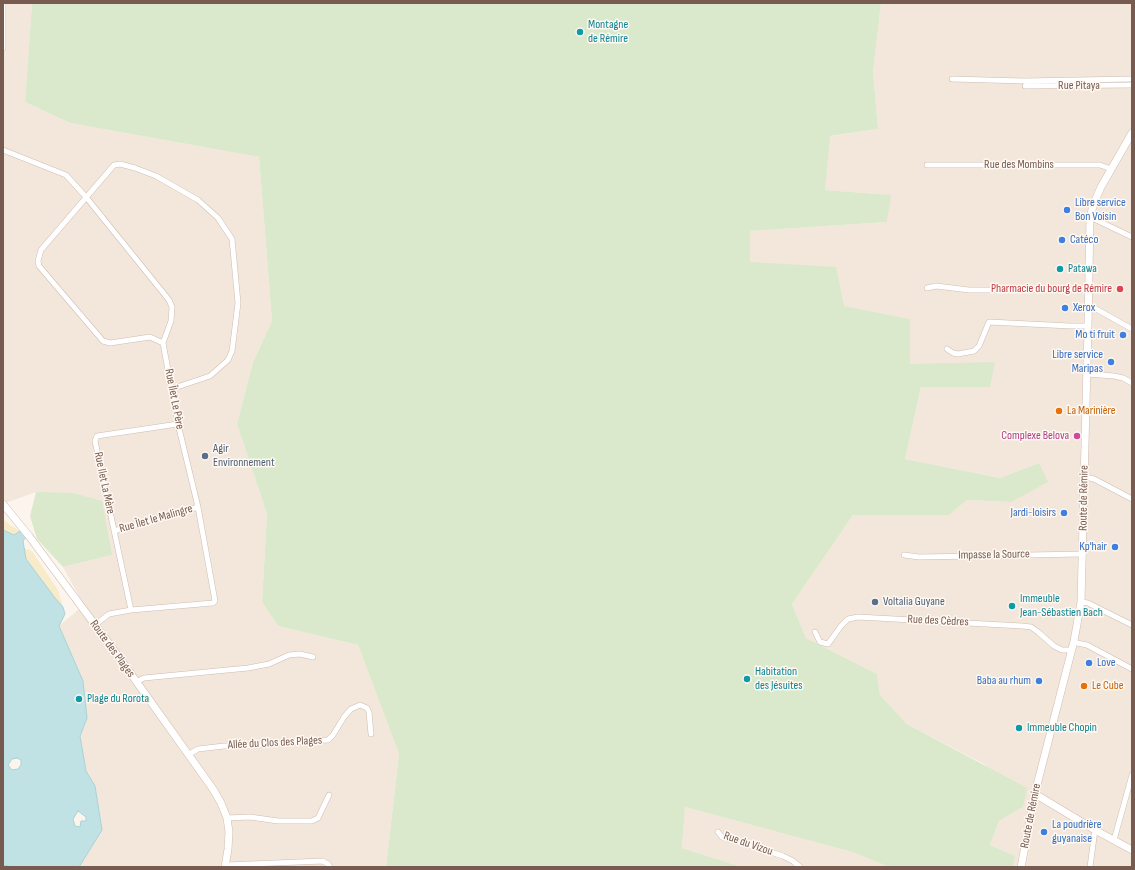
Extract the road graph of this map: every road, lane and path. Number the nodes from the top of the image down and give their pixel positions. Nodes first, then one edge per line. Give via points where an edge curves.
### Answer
1 (3, 3) edge
2 (3, 48) edge
3 (952, 79) dead end
4 (1132, 79) edge
5 (1132, 85) edge
6 (1026, 86) dead end
7 (1131, 137) edge
8 (3, 150) edge
9 (927, 165) dead end
10 (1111, 169) junction
11 (86, 197) junction
12 (1090, 217) junction
13 (1132, 237) edge
14 (927, 288) dead end
15 (1088, 288) junction
16 (1088, 305) junction
17 (1088, 326) junction
18 (1132, 329) edge
19 (163, 343) junction
20 (948, 349) dead end
21 (1087, 374) junction
22 (1132, 383) edge
23 (171, 389) junction
24 (178, 424) junction
25 (1085, 477) junction
26 (1132, 499) edge
27 (3, 504) edge
28 (198, 507) junction
29 (114, 531) junction
30 (1083, 554) junction
31 (904, 555) dead end
32 (1081, 602) junction
33 (131, 610) junction
34 (95, 625) junction
35 (1132, 625) edge
36 (815, 632) dead end
37 (1074, 641) junction
38 (1071, 650) junction
39 (313, 657) dead end
40 (1132, 669) edge
41 (136, 682) junction
42 (371, 734) dead end
43 (188, 755) junction
44 (1132, 775) edge
45 (1035, 794) junction
46 (329, 795) dead end
47 (226, 818) junction
48 (1095, 830) junction
49 (718, 832) dead end
50 (1114, 840) junction
51 (1132, 850) edge
52 (225, 866) edge
53 (330, 867) edge
54 (800, 867) edge
55 (1022, 867) edge
56 (1090, 867) edge

1 - 2 street
3 - 4 street
5 - 6 street, Rue Pitaya
7 - 10 main road, Route de Rémire
8 - 11 street, Rue Îlet Le Père via 66,175
9 - 10 street, Rue des Mombins via 1100,165
10 - 12 main road, Route de Rémire
11 - 19 street, Rue Îlet Le Père via 169,300 172,307 171,321
11 - 19 street via 41,250 39,266 103,342 150,337
11 - 23 street via 114,165 135,168 156,176 198,200 218,218 232,239 238,303 232,351 228,360 210,376
12 - 13 street
12 - 15 main road, Route de Rémire
14 - 15 street
15 - 16 main road, Route de Rémire
16 - 17 main road, Route de Rémire
16 - 18 street
17 - 20 street via 989,322 979,346 974,351 958,354
17 - 21 main road, Route de Rémire
19 - 23 street, Rue Îlet Le Père
21 - 22 street via 1114,376
21 - 25 main road, Route de Rémire
23 - 24 street, Rue Îlet Le Père
24 - 28 street, Rue Îlet Le Père
24 - 29 street, Rue Ilet La Mère via 97,436 95,441
25 - 26 street via 1094,479
25 - 30 main road, Route de Rémire
27 - 34 main road, Route des Plages
28 - 29 street, Rue Îlet le Malingre
28 - 33 street, Rue Îlet Le Père via 215,601
29 - 33 street, Rue Ilet La Mère
30 - 31 street, Impasse la Source via 919,557
30 - 32 main road, Route de Rémire
32 - 35 street
32 - 37 main road, Route de Rémire
33 - 34 street, Rue Îlet Le Père via 109,614
34 - 41 main road, Route des Plages
36 - 38 street, Rue des Cèdres via 820,642 828,644 848,619 858,617 1022,626 1031,627 1062,650
37 - 38 main road, Route de Rémire
37 - 40 street via 1087,645
38 - 45 main road, Route de Rémire
39 - 41 street via 289,655 269,664 248,668 144,678
41 - 43 main road, Route des Plages
42 - 43 street, Allée du Clos des Plages via 369,712 360,705 351,709 328,740 224,746 198,749
43 - 47 main road, Route des Plages via 213,789
44 - 50 street
45 - 48 main road
45 - 55 main road, Route de Rémire
46 - 47 street via 322,812 312,821
47 - 52 main road, Route des Plages via 229,832
48 - 50 main road
48 - 56 street
49 - 54 street, Rue du Vizou via 722,837 783,856
50 - 51 main road
52 - 53 street via 323,861

